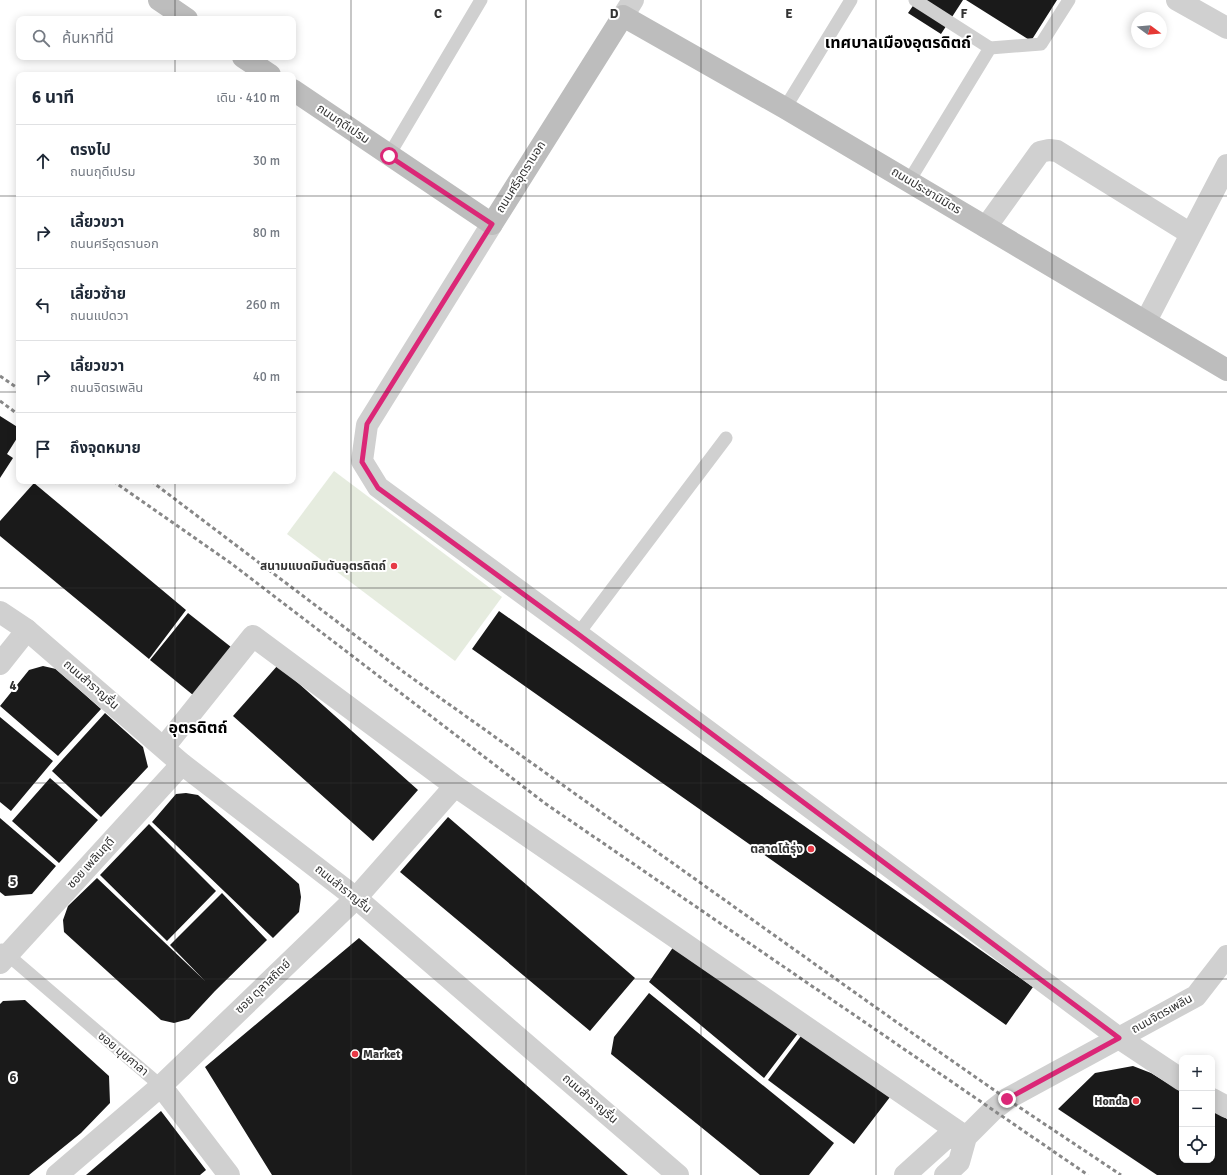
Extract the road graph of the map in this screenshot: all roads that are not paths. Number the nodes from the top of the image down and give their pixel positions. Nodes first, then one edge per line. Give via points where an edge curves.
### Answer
1 (159, 0) edge
2 (481, 0) edge
3 (851, 0) edge
4 (915, 0) edge
5 (1069, 0) edge
6 (1177, 0) edge
7 (628, 8) edge
8 (183, 16) edge
9 (1227, 28) edge
10 (990, 48) junction
11 (248, 60) edge
12 (266, 72) edge
13 (296, 92) edge
14 (786, 108) junction
15 (389, 156) junction
16 (1227, 165) edge
17 (909, 181) junction
18 (492, 224) junction
19 (986, 227) junction
20 (1191, 234) junction
21 (1146, 321) junction
22 (1227, 370) edge
23 (726, 438) dead end
24 (0, 612) edge
25 (27, 630) junction
26 (578, 634) junction
27 (0, 664) edge
28 (164, 747) junction
29 (182, 764) junction
30 (455, 786) junction
31 (356, 898) junction
32 (2, 955) edge
33 (1227, 956) edge
34 (1119, 1038) junction
35 (1179, 1078) edge
36 (161, 1086) junction
37 (1215, 1101) edge
38 (1227, 1107) edge
39 (966, 1136) junction
40 (57, 1175) edge
41 (229, 1175) edge
42 (678, 1175) edge
43 (905, 1175) edge
44 (945, 1175) edge

1 - 8 main road
2 - 15 lane
3 - 14 lane
4 - 10 lane
5 - 10 lane via 1041,44
6 - 9 street
7 - 14 main road, ถนนประชานิมิตร
7 - 18 main road, ถนนศรีอุตรานอก
10 - 17 lane
11 - 12 main road
13 - 15 main road, ถนนฤดีเปรม
14 - 17 main road, ถนนประชานิมิตร
15 - 18 main road, ถนนฤดีเปรม
16 - 20 street
17 - 19 main road, ถนนประชานิมิตร
18 - 26 street, ถนนศรีอุตรานอก via 367,424 362,462 378,488
19 - 20 street via 1040,152 1049,150 1057,151
19 - 21 main road, ถนนประชานิมิตร
20 - 21 street
21 - 22 main road, ถนนประชานิมิตร
23 - 26 lane
24 - 25 street, ถนนสำราญรื่น
25 - 27 street
25 - 28 street, ถนนสำราญรื่น
26 - 34 street
28 - 29 street, ถนนสำราญรื่น
28 - 30 street via 253,636
29 - 31 street, ถนนสำราญรื่น
29 - 32 street, ซอย เพลินฤดี
30 - 31 street, ซอย ตุลาสถิตย์
30 - 39 street
31 - 36 street, ซอย ตุลาสถิตย์
31 - 42 street, ถนนสำราญรื่น
32 - 36 lane, ซอย มุขศาลา
33 - 34 street, ถนนจิตรเพลิน via 1196,996
34 - 35 street
34 - 39 street, ถนนจิตรเพลิน via 1007,1099
36 - 40 street, ซอย ตุลาสถิตย์
36 - 41 street, ซอย มุขศาลา
37 - 38 street
39 - 43 street via 946,1138
39 - 44 street via 959,1162

